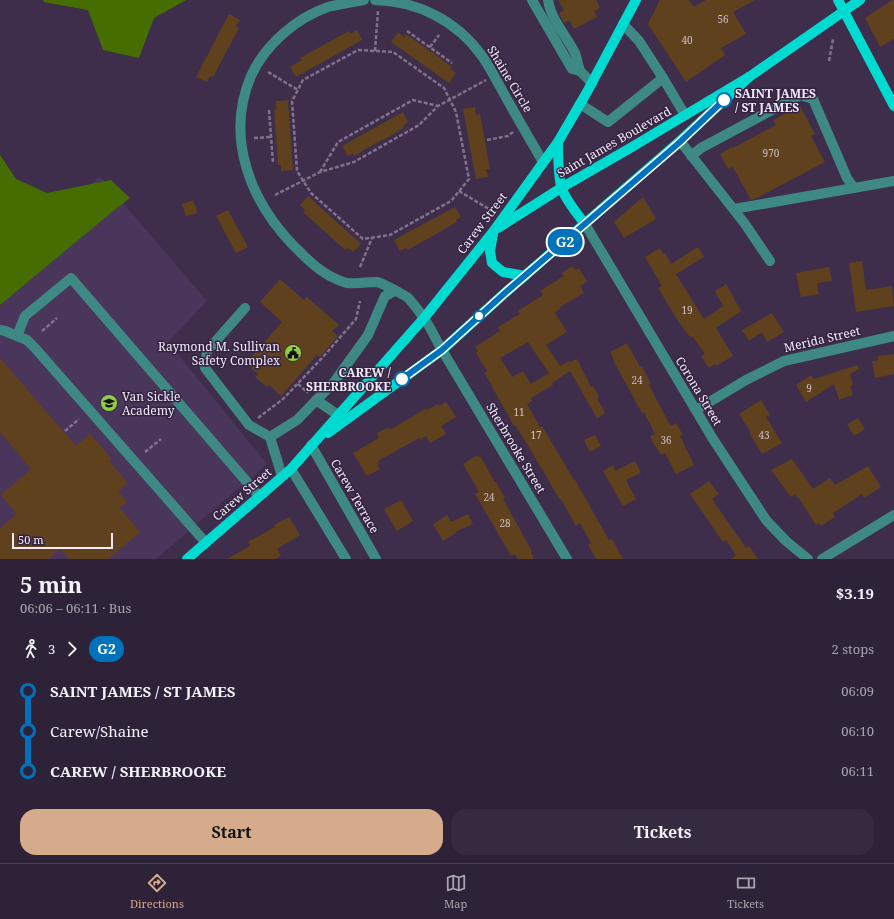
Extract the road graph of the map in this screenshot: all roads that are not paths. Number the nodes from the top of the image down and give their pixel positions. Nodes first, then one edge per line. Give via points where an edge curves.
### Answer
1 (364, 0) edge
2 (377, 0) edge
3 (532, 0) edge
4 (548, 0) edge
5 (636, 0) edge
6 (838, 0) edge
7 (860, 0) edge
8 (844, 11) junction
9 (623, 24) junction
10 (580, 70) junction
11 (749, 77) junction
12 (663, 78) junction
13 (592, 83) junction
14 (580, 104) junction
15 (894, 106) edge
16 (685, 115) junction
17 (558, 142) junction
18 (680, 142) junction
19 (691, 156) junction
20 (543, 162) junction
21 (894, 181) edge
22 (562, 188) junction
23 (854, 188) junction
24 (734, 209) junction
25 (585, 224) junction
26 (493, 232) junction
27 (770, 261) dead end
28 (525, 276) junction
29 (395, 291) junction
30 (245, 308) dead end
31 (424, 318) junction
32 (0, 330) edge
33 (17, 336) junction
34 (894, 336) edge
35 (442, 350) junction
36 (316, 400) junction
37 (696, 410) junction
38 (338, 415) junction
39 (270, 437) junction
40 (311, 445) junction
41 (291, 469) junction
42 (282, 476) junction
43 (259, 496) junction
44 (894, 515) edge
45 (206, 543) junction
46 (187, 559) edge
47 (346, 559) edge
48 (376, 559) edge
49 (567, 559) edge
50 (808, 559) edge
51 (822, 559) edge

1 - 29 street via 346,2 309,16 287,31 268,49 248,84 240,129 245,162 258,197 276,226 306,258 325,273 347,283 379,282
2 - 20 street, Shaine Circle via 420,8 436,15 464,34 482,56
3 - 10 street via 572,68
4 - 10 street via 558,27 575,54
5 - 9 main road, Carew Street
6 - 8 main road
7 - 8 main road, Saint James Boulevard
8 - 11 main road, Saint James Boulevard
8 - 15 main road
9 - 12 street via 639,41
9 - 13 main road, Carew Street
10 - 13 street
11 - 16 main road, Saint James Boulevard
11 - 18 main road, Saint James Boulevard
12 - 14 street via 608,122
12 - 16 street
13 - 14 main road, Carew Street
14 - 17 main road, Carew Street
16 - 22 main road, Saint James Boulevard
17 - 20 main road, Carew Street
17 - 22 main road via 558,166
18 - 19 street
18 - 25 main road, Saint James Boulevard
19 - 23 street via 700,148 800,95 813,99
19 - 24 street
20 - 26 main road, Carew Street
21 - 23 street
22 - 25 main road via 572,208
22 - 26 main road, Saint James Boulevard
23 - 24 street
24 - 27 street
25 - 28 main road, Carew Street
25 - 37 street, Corona Street
26 - 28 main road via 490,251 492,263 503,272
26 - 31 main road, Carew Street
28 - 35 main road, Carew Street
29 - 31 street via 408,298
29 - 36 street via 385,296 368,335 335,381
30 - 39 street via 207,351 205,368 250,425
31 - 35 street
31 - 38 main road, Carew Street
32 - 33 street
33 - 43 street via 25,316 71,278
33 - 45 street via 27,340 35,348
34 - 37 street, Merida Street via 784,361
35 - 40 main road, Carew Street
35 - 49 street, Sherbrooke Street
36 - 38 street
36 - 39 street via 297,420
37 - 50 street, Corona Street via 766,520
38 - 40 main road, Carew Street
39 - 42 street
40 - 41 main road, Carew Street
40 - 48 street, Carew Terrace
41 - 42 main road, Carew Street
41 - 47 street
42 - 43 main road, Carew Street
43 - 45 main road, Carew Street
44 - 51 street
45 - 46 main road, Carew Street

